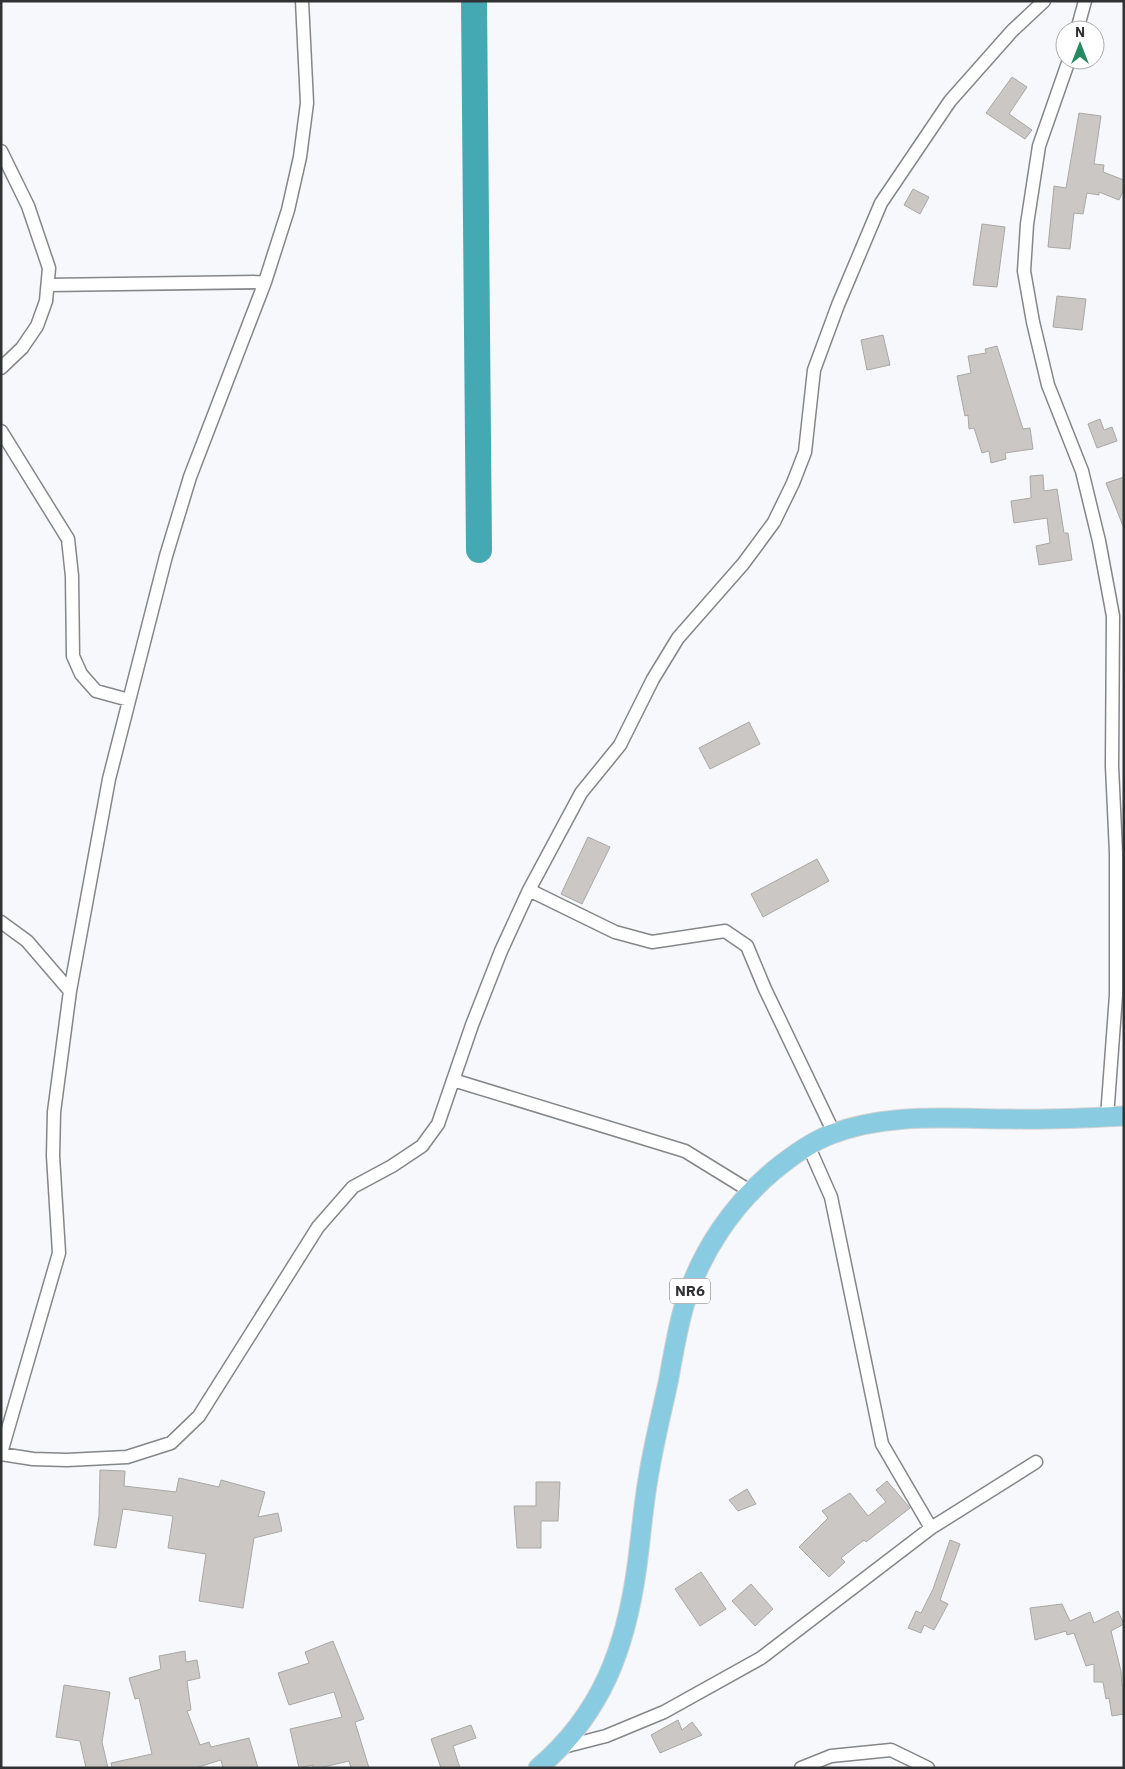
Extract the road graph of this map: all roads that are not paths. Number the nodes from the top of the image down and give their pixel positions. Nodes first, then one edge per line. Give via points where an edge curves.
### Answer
1 (302, 1) edge
2 (1044, 1) edge
3 (1085, 1) edge
4 (1080, 20) edge
5 (1066, 70) edge
6 (1, 151) edge
7 (265, 282) junction
8 (48, 285) junction
9 (1, 368) edge
10 (1, 431) edge
11 (129, 700) junction
12 (529, 890) junction
13 (1, 922) edge
14 (70, 991) junction
15 (453, 1080) junction
16 (1115, 1116) edge
17 (834, 1133) junction
18 (808, 1145) junction
19 (750, 1191) junction
20 (1, 1453) edge
21 (1036, 1462) dead end
22 (931, 1528) junction
23 (563, 1747) junction
24 (538, 1768) edge
25 (801, 1768) edge
26 (928, 1768) edge

1 - 7 street via 307,103 288,210
2 - 12 street via 1012,30 950,101 881,203 814,370 805,452 794,483 774,522 743,564 678,638 620,745 581,793
3 - 4 street
5 - 16 street via 1039,146 1027,224 1024,270 1048,385 1082,471 1112,616 1116,853
6 - 8 street via 41,241 49,268
7 - 8 street
7 - 11 street via 190,477
8 - 9 street via 37,326 22,348
10 - 11 street via 68,539 73,656 81,674 96,691
11 - 14 street via 109,779
12 - 15 street via 497,960
12 - 17 street via 615,932 652,942 725,931 748,946 765,990
13 - 14 street via 26,941
14 - 20 street via 54,1112 53,1156 59,1253
15 - 19 street via 685,1151
15 - 20 street via 438,1124 422,1146 353,1187 318,1227 199,1416 171,1443 127,1457 32,1459
16 - 17 main road, NR6 via 913,1119
17 - 18 main road, NR6
18 - 19 main road, NR6
18 - 22 street via 831,1198 882,1444
19 - 23 main road, NR6 via 729,1215 715,1239 685,1303 648,1479 637,1567 622,1638 599,1696
21 - 22 street
22 - 23 street via 761,1658 664,1712 606,1736
23 - 24 main road, NR6
25 - 26 street via 831,1756 891,1750

